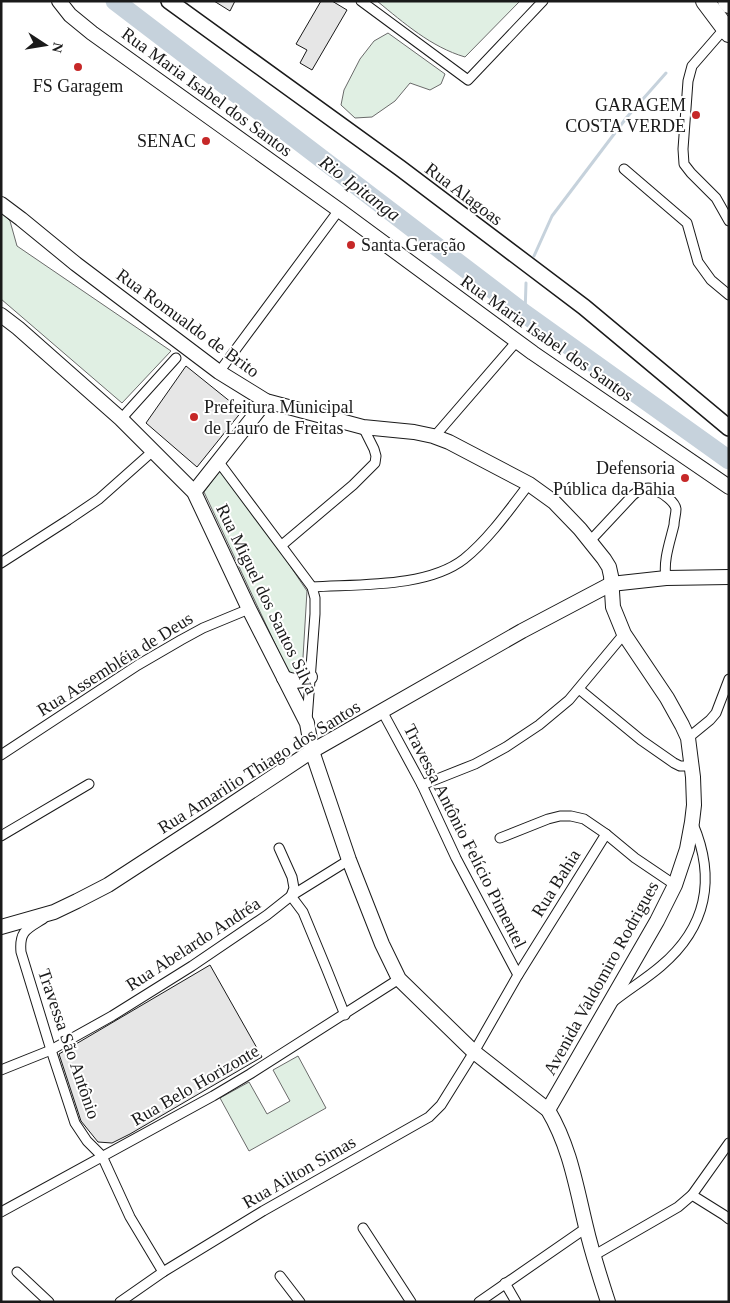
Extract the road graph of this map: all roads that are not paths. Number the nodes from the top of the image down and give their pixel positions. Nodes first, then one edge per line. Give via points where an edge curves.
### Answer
1 (59, 1) edge
2 (169, 1) edge
3 (361, 1) edge
4 (543, 1) edge
5 (705, 1) edge
6 (727, 30) edge
7 (624, 169) dead end
8 (1, 204) edge
9 (339, 210) junction
10 (729, 221) edge
11 (729, 295) edge
12 (1, 315) edge
13 (517, 341) junction
14 (176, 358) dead end
15 (219, 372) junction
16 (266, 401) junction
17 (121, 419) junction
18 (363, 427) junction
19 (729, 428) edge
20 (434, 437) junction
21 (152, 451) junction
22 (218, 461) junction
23 (529, 484) junction
24 (729, 487) edge
25 (194, 492) junction
26 (590, 541) junction
27 (282, 545) junction
28 (1, 563) edge
29 (666, 578) junction
30 (729, 578) edge
31 (611, 584) junction
32 (312, 587) junction
33 (249, 609) junction
34 (624, 634) junction
35 (310, 677) junction
36 (284, 678) junction
37 (729, 679) edge
38 (579, 689) junction
39 (382, 711) junction
40 (307, 723) junction
41 (688, 738) junction
42 (312, 751) junction
43 (1, 755) edge
44 (692, 766) junction
45 (89, 784) dead end
46 (422, 786) junction
47 (692, 822) junction
48 (606, 834) junction
49 (1, 836) edge
50 (500, 838) dead end
51 (279, 848) dead end
52 (349, 860) junction
53 (675, 885) junction
54 (291, 896) junction
55 (54, 912) junction
56 (1, 927) edge
57 (518, 975) junction
58 (399, 979) junction
59 (610, 1004) junction
60 (344, 1015) junction
61 (51, 1050) junction
62 (474, 1052) junction
63 (1, 1070) edge
64 (548, 1110) junction
65 (729, 1143) edge
66 (102, 1156) junction
67 (692, 1196) junction
68 (1, 1212) edge
69 (729, 1219) edge
70 (363, 1228) dead end
71 (586, 1228) junction
72 (593, 1256) junction
73 (16, 1272) dead end
74 (163, 1272) junction
75 (280, 1276) dead end
76 (505, 1284) junction
77 (49, 1302) edge
78 (120, 1302) edge
79 (300, 1302) edge
80 (411, 1302) edge
81 (479, 1302) edge
82 (516, 1302) edge
83 (608, 1302) edge

1 - 9 street, Rua Maria Isabel dos Santos via 92,33
2 - 19 main road, Rua Alagoas via 400,168 576,302
3 - 4 street via 468,80
5 - 6 highway
6 - 10 street via 692,66 683,149 684,164 716,198
7 - 11 street via 687,223 698,262 711,280
8 - 15 street, Rua Romualdo de Brito
9 - 13 street, Rua Maria Isabel dos Santos
9 - 15 street
12 - 17 street, Rua Miguel dos Santos Silva
13 - 20 street
13 - 24 street, Rua Maria Isabel dos Santos
14 - 17 street
15 - 16 street, Rua Romualdo de Brito
16 - 18 street, Rua Romualdo de Brito
16 - 22 street
17 - 21 street, Rua Miguel dos Santos Silva
18 - 20 street, Rua Romualdo de Brito
18 - 27 street via 374,449 375,463
20 - 23 street, Rua Romualdo de Brito
21 - 25 street, Rua Miguel dos Santos Silva
21 - 28 street via 99,498
22 - 25 street
22 - 27 street
23 - 26 street, Rua Romualdo de Brito via 554,502
23 - 32 street via 482,541 446,570 407,581
25 - 33 street, Rua Miguel dos Santos Silva
26 - 29 street via 640,489 649,487 657,490 676,509 664,566
26 - 31 street, Rua Romualdo de Brito via 609,567
27 - 32 street
29 - 30 street
29 - 31 street
31 - 34 street, Avenida Valdomiro Rodrigues via 613,607
31 - 39 street, Rua Amarilio Thiago dos Santos
32 - 35 street via 315,614
33 - 36 street, Rua Miguel dos Santos Silva
33 - 43 street, Rua Assembléia de Deus via 172,645
34 - 38 street
34 - 41 street, Avenida Valdomiro Rodrigues via 667,698
35 - 36 street via 297,682
35 - 40 street
36 - 40 street, Rua Miguel dos Santos Silva
37 - 41 street via 716,712
38 - 44 street via 674,763
38 - 46 street via 570,700 506,747
39 - 42 street, Rua Amarilio Thiago dos Santos
39 - 46 street, Travessa Antônio Felício Pimentel
40 - 42 street, Rua Miguel dos Santos Silva
41 - 44 street, Avenida Valdomiro Rodrigues
42 - 52 street, Rua Miguel dos Santos Silva
42 - 55 street, Rua Amarilio Thiago dos Santos via 108,885
44 - 47 street, Avenida Valdomiro Rodrigues
45 - 49 street
46 - 57 street, Travessa Antônio Felício Pimentel
47 - 53 street, Avenida Valdomiro Rodrigues
47 - 59 street via 705,864 701,911 678,949 661,966
48 - 50 street via 584,818 560,816
48 - 53 street
48 - 57 street, Rua Bahia
51 - 54 street via 292,877 294,888
52 - 54 street, Rua Abelardo Andréa
52 - 58 street, Rua Miguel dos Santos Silva
53 - 59 street, Avenida Valdomiro Rodrigues
54 - 60 street via 302,912
54 - 61 street, Rua Abelardo Andréa via 192,966
55 - 56 street, Rua Amarilio Thiago dos Santos
55 - 61 street, Travessa São Antônio via 24,931 20,943
57 - 62 street, Rua Bahia
58 - 60 street, Rua Belo Horizonte
58 - 62 street, Rua Miguel dos Santos Silva
59 - 64 street, Avenida Valdomiro Rodrigues
60 - 66 street, Rua Belo Horizonte via 213,1096
61 - 63 street, Rua Abelardo Andréa
61 - 66 street, Travessa São Antônio via 75,1123
62 - 64 street, Rua Miguel dos Santos Silva
62 - 74 street, Rua Ailton Simas via 441,1105 428,1117
64 - 71 street via 570,1158
65 - 67 street
66 - 68 street, Rua Belo Horizonte
66 - 74 street, Travessa São Antônio via 130,1217
67 - 69 street
67 - 72 street
70 - 80 street
71 - 72 street
71 - 76 street
72 - 83 street
73 - 77 street
74 - 78 street, Rua Ailton Simas
75 - 79 street
76 - 81 street
76 - 82 street

